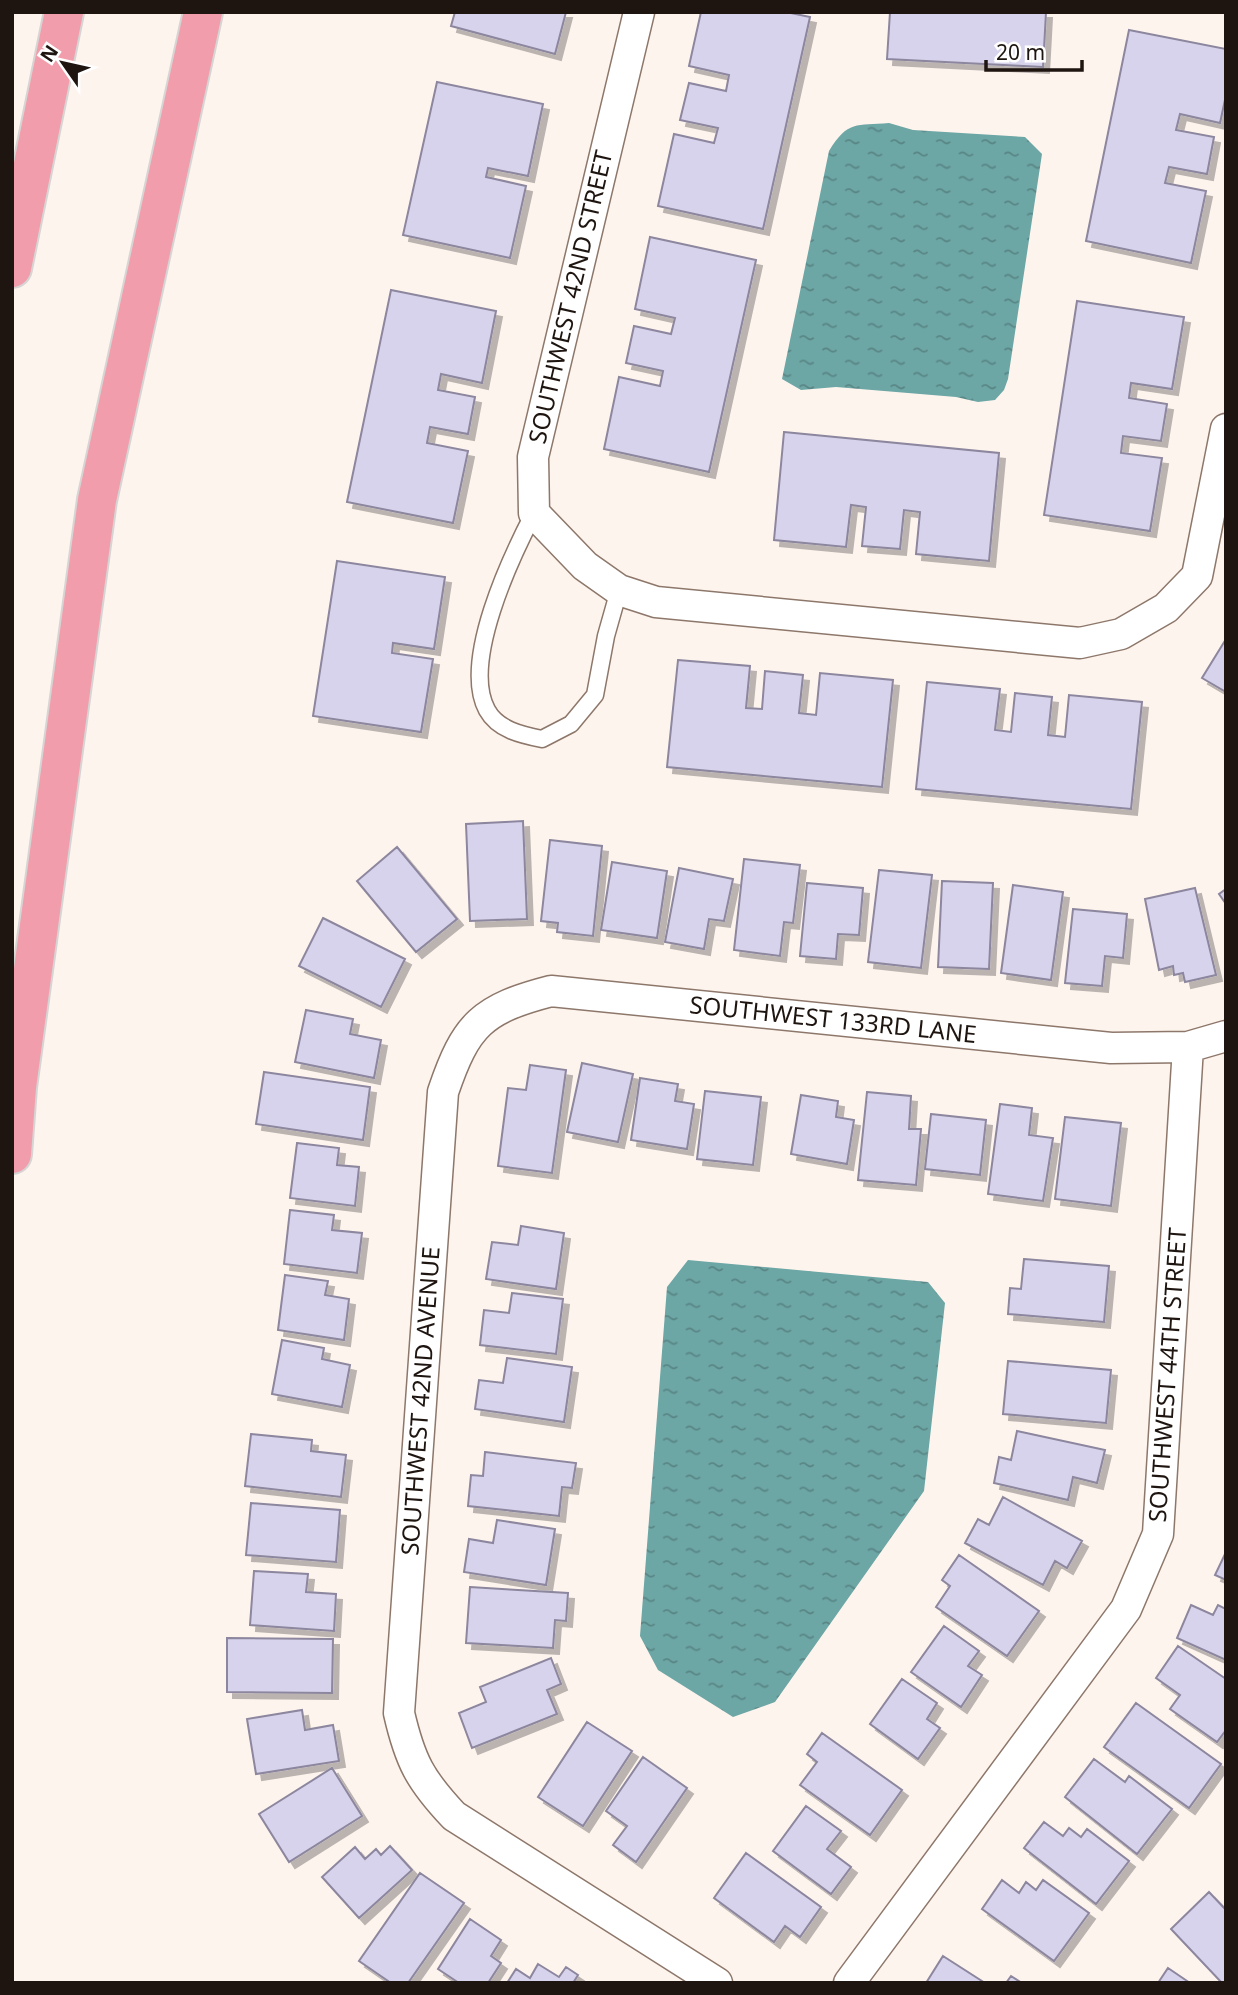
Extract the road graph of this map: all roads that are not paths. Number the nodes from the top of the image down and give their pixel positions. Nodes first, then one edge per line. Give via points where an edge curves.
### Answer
1 (64, 12) edge
2 (203, 12) edge
3 (639, 12) edge
4 (12, 268) edge
5 (1226, 429) edge
6 (534, 513) junction
7 (619, 590) junction
8 (483, 1018) joint
9 (1226, 1036) edge
10 (1188, 1047) junction
11 (12, 1154) edge
12 (717, 1983) edge
13 (849, 1983) edge

1 - 4 highway
2 - 11 highway via 97,500
3 - 6 street, SOUTHWEST 42ND STREET via 533,457
5 - 7 street via 1197,576 1166,608 1121,634 1080,642 656,602
6 - 7 street via 585,566
6 - 7 lane via 496,592 479,677 487,711 510,732 542,739 571,724 595,695
8 - 10 street, SOUTHWEST 133RD LANE via 514,1001 551,991 1111,1048
8 - 12 street, SOUTHWEST 42ND AVENUE via 457,1050 443,1092 399,1713 408,1752 429,1789 454,1816
9 - 10 street, SOUTHWEST 133RD LANE
10 - 13 street, SOUTHWEST 44TH STREET via 1158,1534 1126,1609

